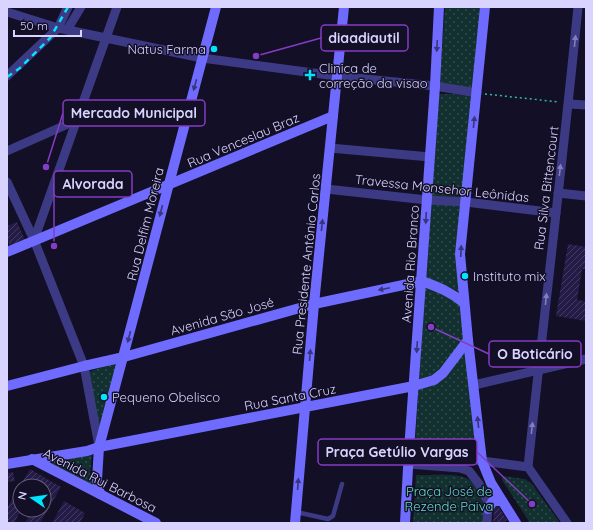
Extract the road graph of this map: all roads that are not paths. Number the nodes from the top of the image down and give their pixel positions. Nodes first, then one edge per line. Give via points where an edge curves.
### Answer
1 (68, 7) edge
2 (80, 7) edge
3 (117, 7) edge
4 (216, 7) edge
5 (344, 7) edge
6 (439, 7) edge
7 (485, 7) edge
8 (578, 7) edge
9 (7, 9) edge
10 (63, 29) junction
11 (106, 37) junction
12 (202, 58) junction
13 (7, 76) edge
14 (336, 76) junction
15 (435, 86) junction
16 (477, 93) junction
17 (569, 104) junction
18 (586, 105) edge
19 (333, 116) junction
20 (77, 120) junction
21 (330, 148) junction
22 (7, 151) edge
23 (430, 157) junction
24 (7, 182) edge
25 (168, 185) junction
26 (326, 189) junction
27 (558, 192) junction
28 (586, 196) edge
29 (427, 200) junction
30 (466, 202) junction
31 (556, 213) junction
32 (34, 240) junction
33 (7, 252) edge
34 (422, 280) junction
35 (464, 303) junction
36 (314, 304) junction
37 (468, 340) junction
38 (124, 357) junction
39 (586, 359) edge
40 (84, 366) junction
41 (538, 369) junction
42 (474, 385) junction
43 (7, 386) edge
44 (414, 386) junction
45 (305, 408) junction
46 (100, 447) junction
47 (409, 450) junction
48 (32, 459) junction
49 (482, 461) junction
50 (7, 464) edge
51 (409, 464) junction
52 (528, 467) junction
53 (342, 484) dead end
54 (100, 494) junction
55 (502, 501) junction
56 (488, 509) junction
57 (296, 512) junction
58 (156, 523) edge
59 (295, 523) edge
60 (406, 523) edge
61 (487, 523) edge
62 (516, 523) edge
63 (567, 523) edge

1 - 10 street
2 - 10 street
3 - 11 street
4 - 12 main road, Rua Delfim Moreira
5 - 14 main road, Rua Presidente Antônio Carlos
6 -> 15 main road, Avenida Rio Branco
7 - 16 main road
17 -> 8 street, Rua Silva Bittencourt
9 - 10 street
10 - 11 street
10 - 13 street
11 - 12 street
11 - 20 street
12 - 14 street
12 -> 25 main road, Rua Delfim Moreira
14 - 15 street
14 - 19 main road, Rua Presidente Antônio Carlos
15 - 16 street
15 - 23 main road, Avenida Rio Branco
30 -> 16 main road
17 - 18 street
27 -> 17 street, Rua Silva Bittencourt
19 - 21 main road, Rua Presidente Antônio Carlos
19 - 25 main road, Rua Venceslau Braz
20 - 22 street
20 - 32 street
21 - 23 street
21 - 26 main road, Rua Presidente Antônio Carlos
23 - 29 main road, Avenida Rio Branco
24 - 32 street
25 - 32 main road, Rua Venceslau Braz
25 -> 38 main road, Rua Delfim Moreira
26 - 29 street, Travessa Monsehor Leônidas
36 -> 26 main road, Rua Presidente Antônio Carlos
27 - 28 street
27 - 31 street, Rua Silva Bittencourt
29 - 30 street, Travessa Monsehor Leônidas
29 -> 34 main road, Avenida Rio Branco
30 - 31 street, Travessa Monsehor Leônidas
35 -> 30 main road via 460,254
41 -> 31 street, Rua Silva Bittencourt
32 - 33 main road, Rua Venceslau Braz
32 - 40 street
34 - 35 main road via 439,286
34 -> 36 main road, Avenida São José
34 -> 44 main road, Avenida Rio Branco
35 - 37 main road
36 - 38 main road, Avenida São José
45 -> 36 main road, Rua Presidente Antônio Carlos
37 - 42 main road
37 - 44 main road, Rua Santa Cruz via 443,373 434,380
38 - 40 main road, Avenida São José
38 - 46 main road, Rua Delfim Moreira
39 - 41 street
40 - 43 main road, Avenida São José
40 - 46 street
41 - 42 street
52 -> 41 street, Rua Silva Bittencourt
49 -> 42 main road
44 - 45 main road, Rua Santa Cruz
44 - 47 main road, Avenida Rio Branco
45 - 46 main road, Rua Santa Cruz
57 -> 45 main road, Rua Presidente Antônio Carlos
46 - 48 main road, Rua Santa Cruz via 84,452
46 - 54 main road, Rua Delfim Moreira via 97,480
47 - 49 street
47 - 51 main road, Avenida Rio Branco
48 - 50 main road
48 - 54 main road, Avenida Rui Barbosa
49 - 52 street
49 - 55 main road
51 - 56 street via 469,471 479,484 488,502
51 - 60 main road, Avenida Rio Branco
52 - 63 street
53 - 57 lane via 333,516 328,519
54 - 58 main road, Avenida Rui Barbosa
55 - 56 main road via 493,501
55 - 62 main road
56 - 61 street
57 - 59 main road, Rua Presidente Antônio Carlos

